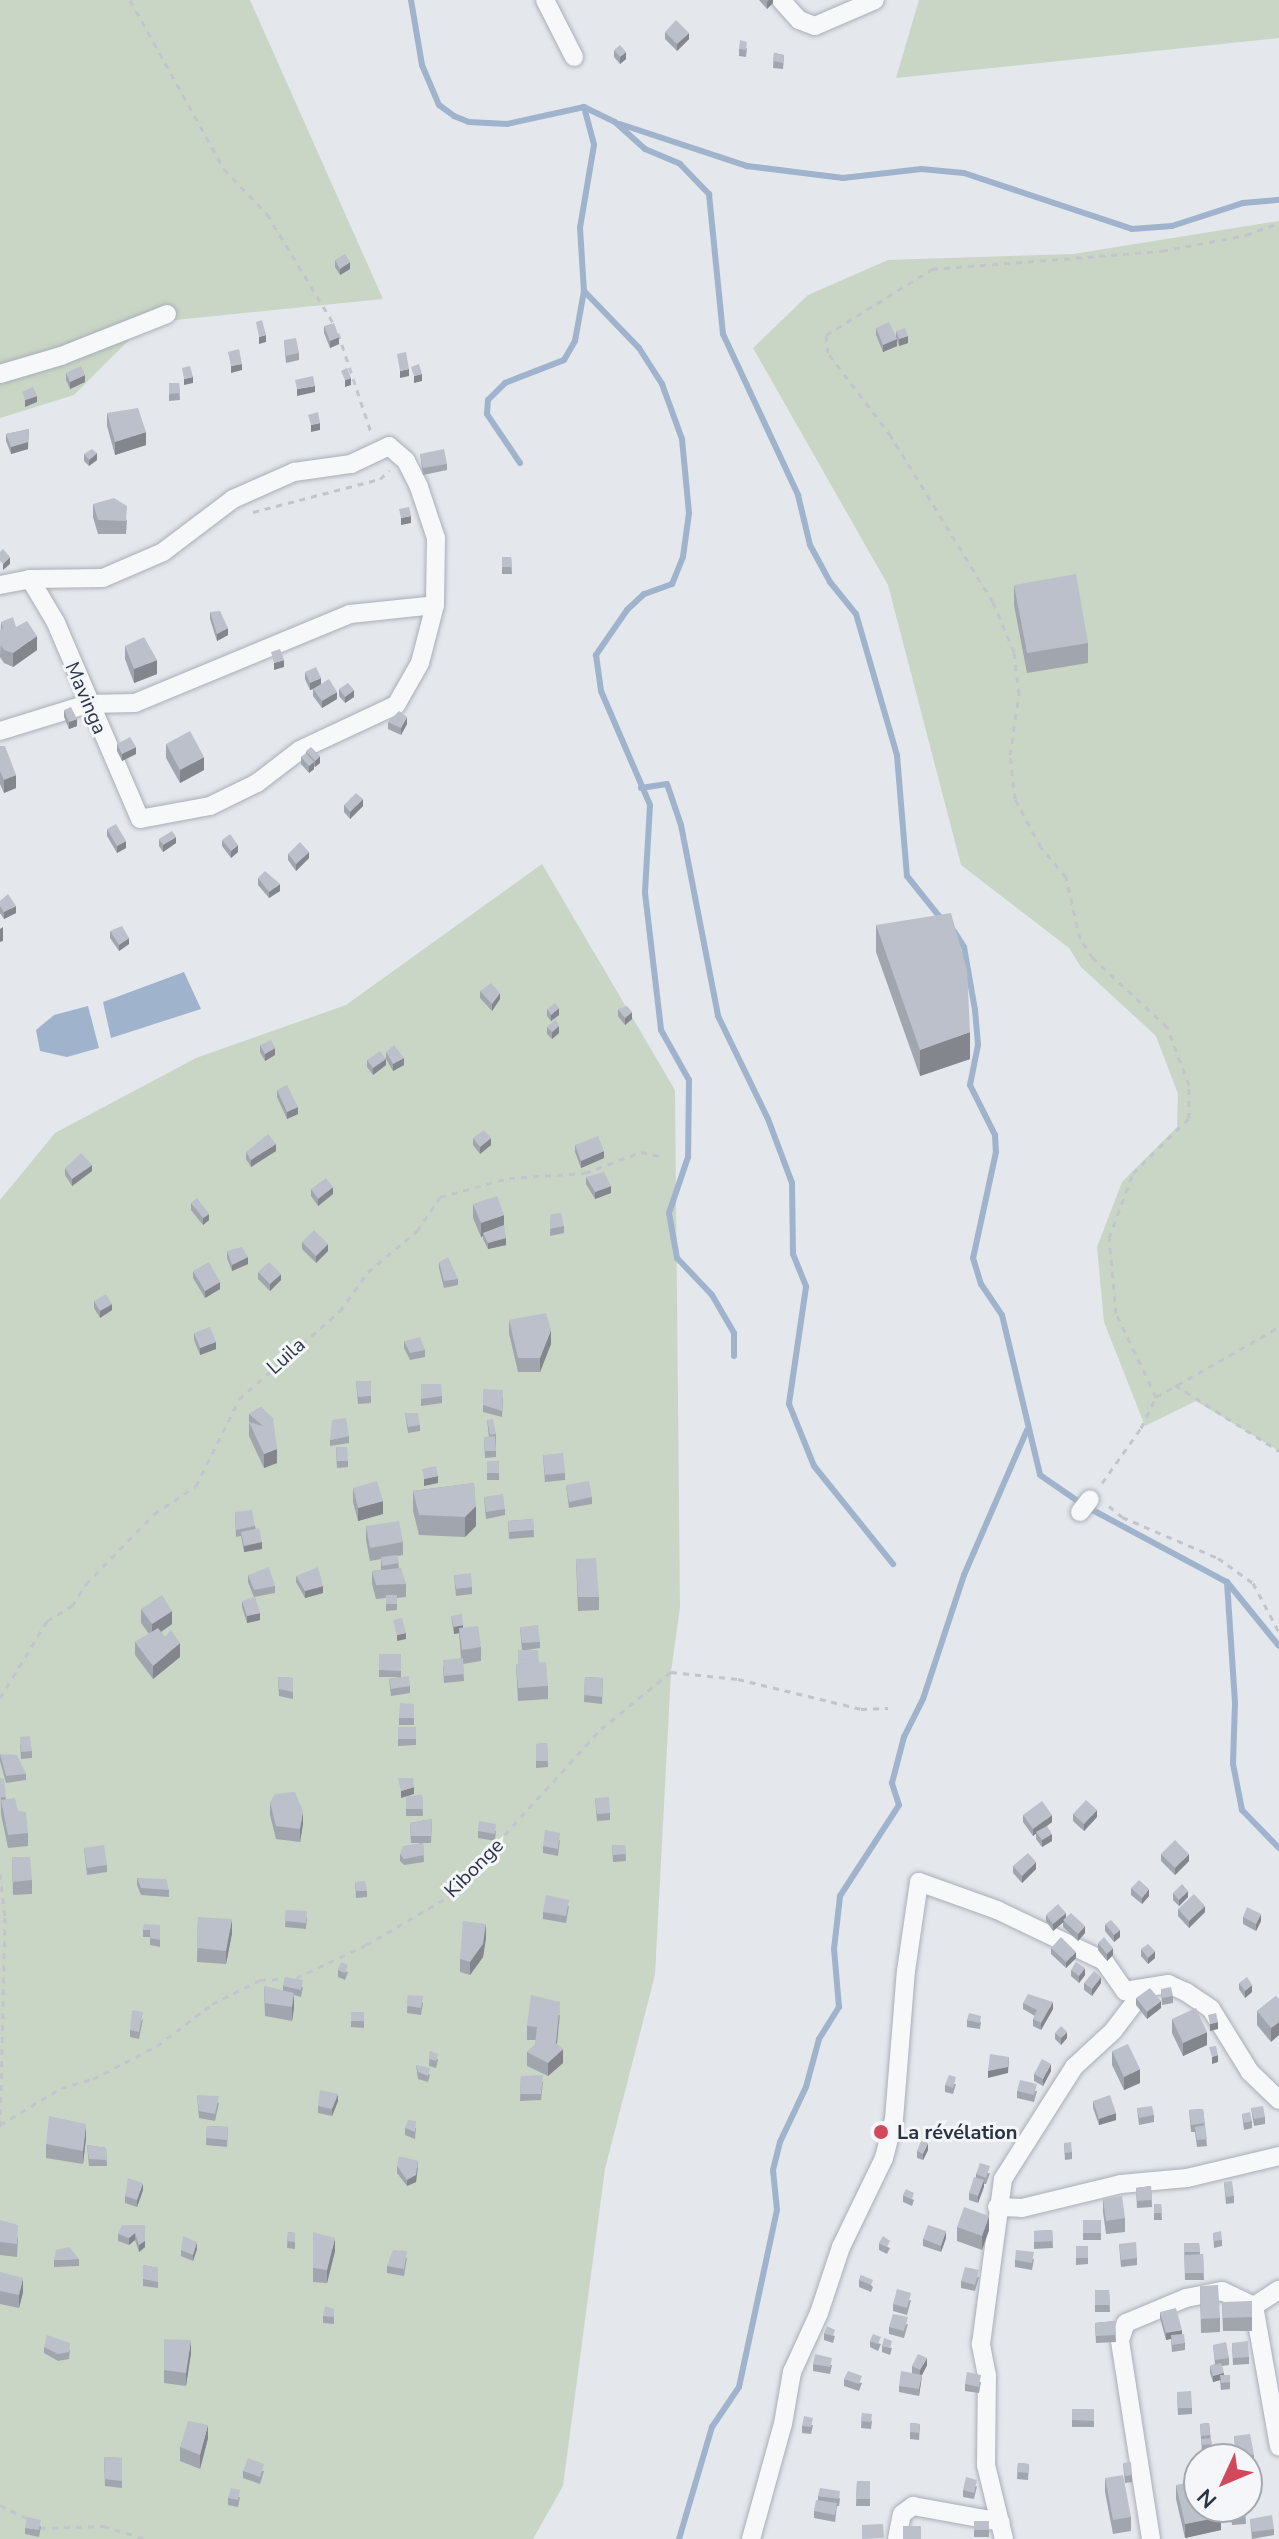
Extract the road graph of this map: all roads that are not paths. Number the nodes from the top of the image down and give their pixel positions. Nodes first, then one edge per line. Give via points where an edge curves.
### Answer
1 (545, 0) edge
2 (781, 0) edge
3 (875, 0) edge
4 (574, 57) dead end
5 (167, 314) dead end
6 (0, 374) edge
7 (30, 579) junction
8 (0, 585) edge
9 (435, 605) junction
10 (88, 704) junction
11 (0, 731) edge
12 (1145, 1989) junction
13 (1279, 2100) edge
14 (1279, 2156) edge
15 (997, 2207) junction
16 (1279, 2290) edge
17 (1254, 2306) junction
18 (1279, 2447) edge
19 (1003, 2531) edge
20 (751, 2539) edge
21 (897, 2539) edge
22 (1151, 2539) edge

1 - 4 street
2 - 3 street via 799,20 815,26
5 - 6 street
7 - 8 street
7 - 9 street via 103,578 163,552 233,499 294,472 351,464 375,449 396,449 419,487 436,538
7 - 10 street, Mavinga via 55,621
9 - 10 street via 350,614 135,703
9 - 10 street, Mavinga via 420,663 396,705 300,750 257,783 210,806 140,819
10 - 11 street
12 - 13 street via 1168,1984 1211,2009 1250,2072
12 - 15 street via 1050,2101 1003,2179
12 - 20 street via 1125,1991 1104,1961 997,1910 919,1882 894,2119 884,2158 792,2372
14 - 15 street via 1022,2208
15 - 19 street via 981,2344 987,2376 986,2465
16 - 17 street
17 - 18 street
17 - 22 street via 1222,2291 1186,2298 1126,2323 1120,2340
19 - 21 street via 913,2506 902,2514

